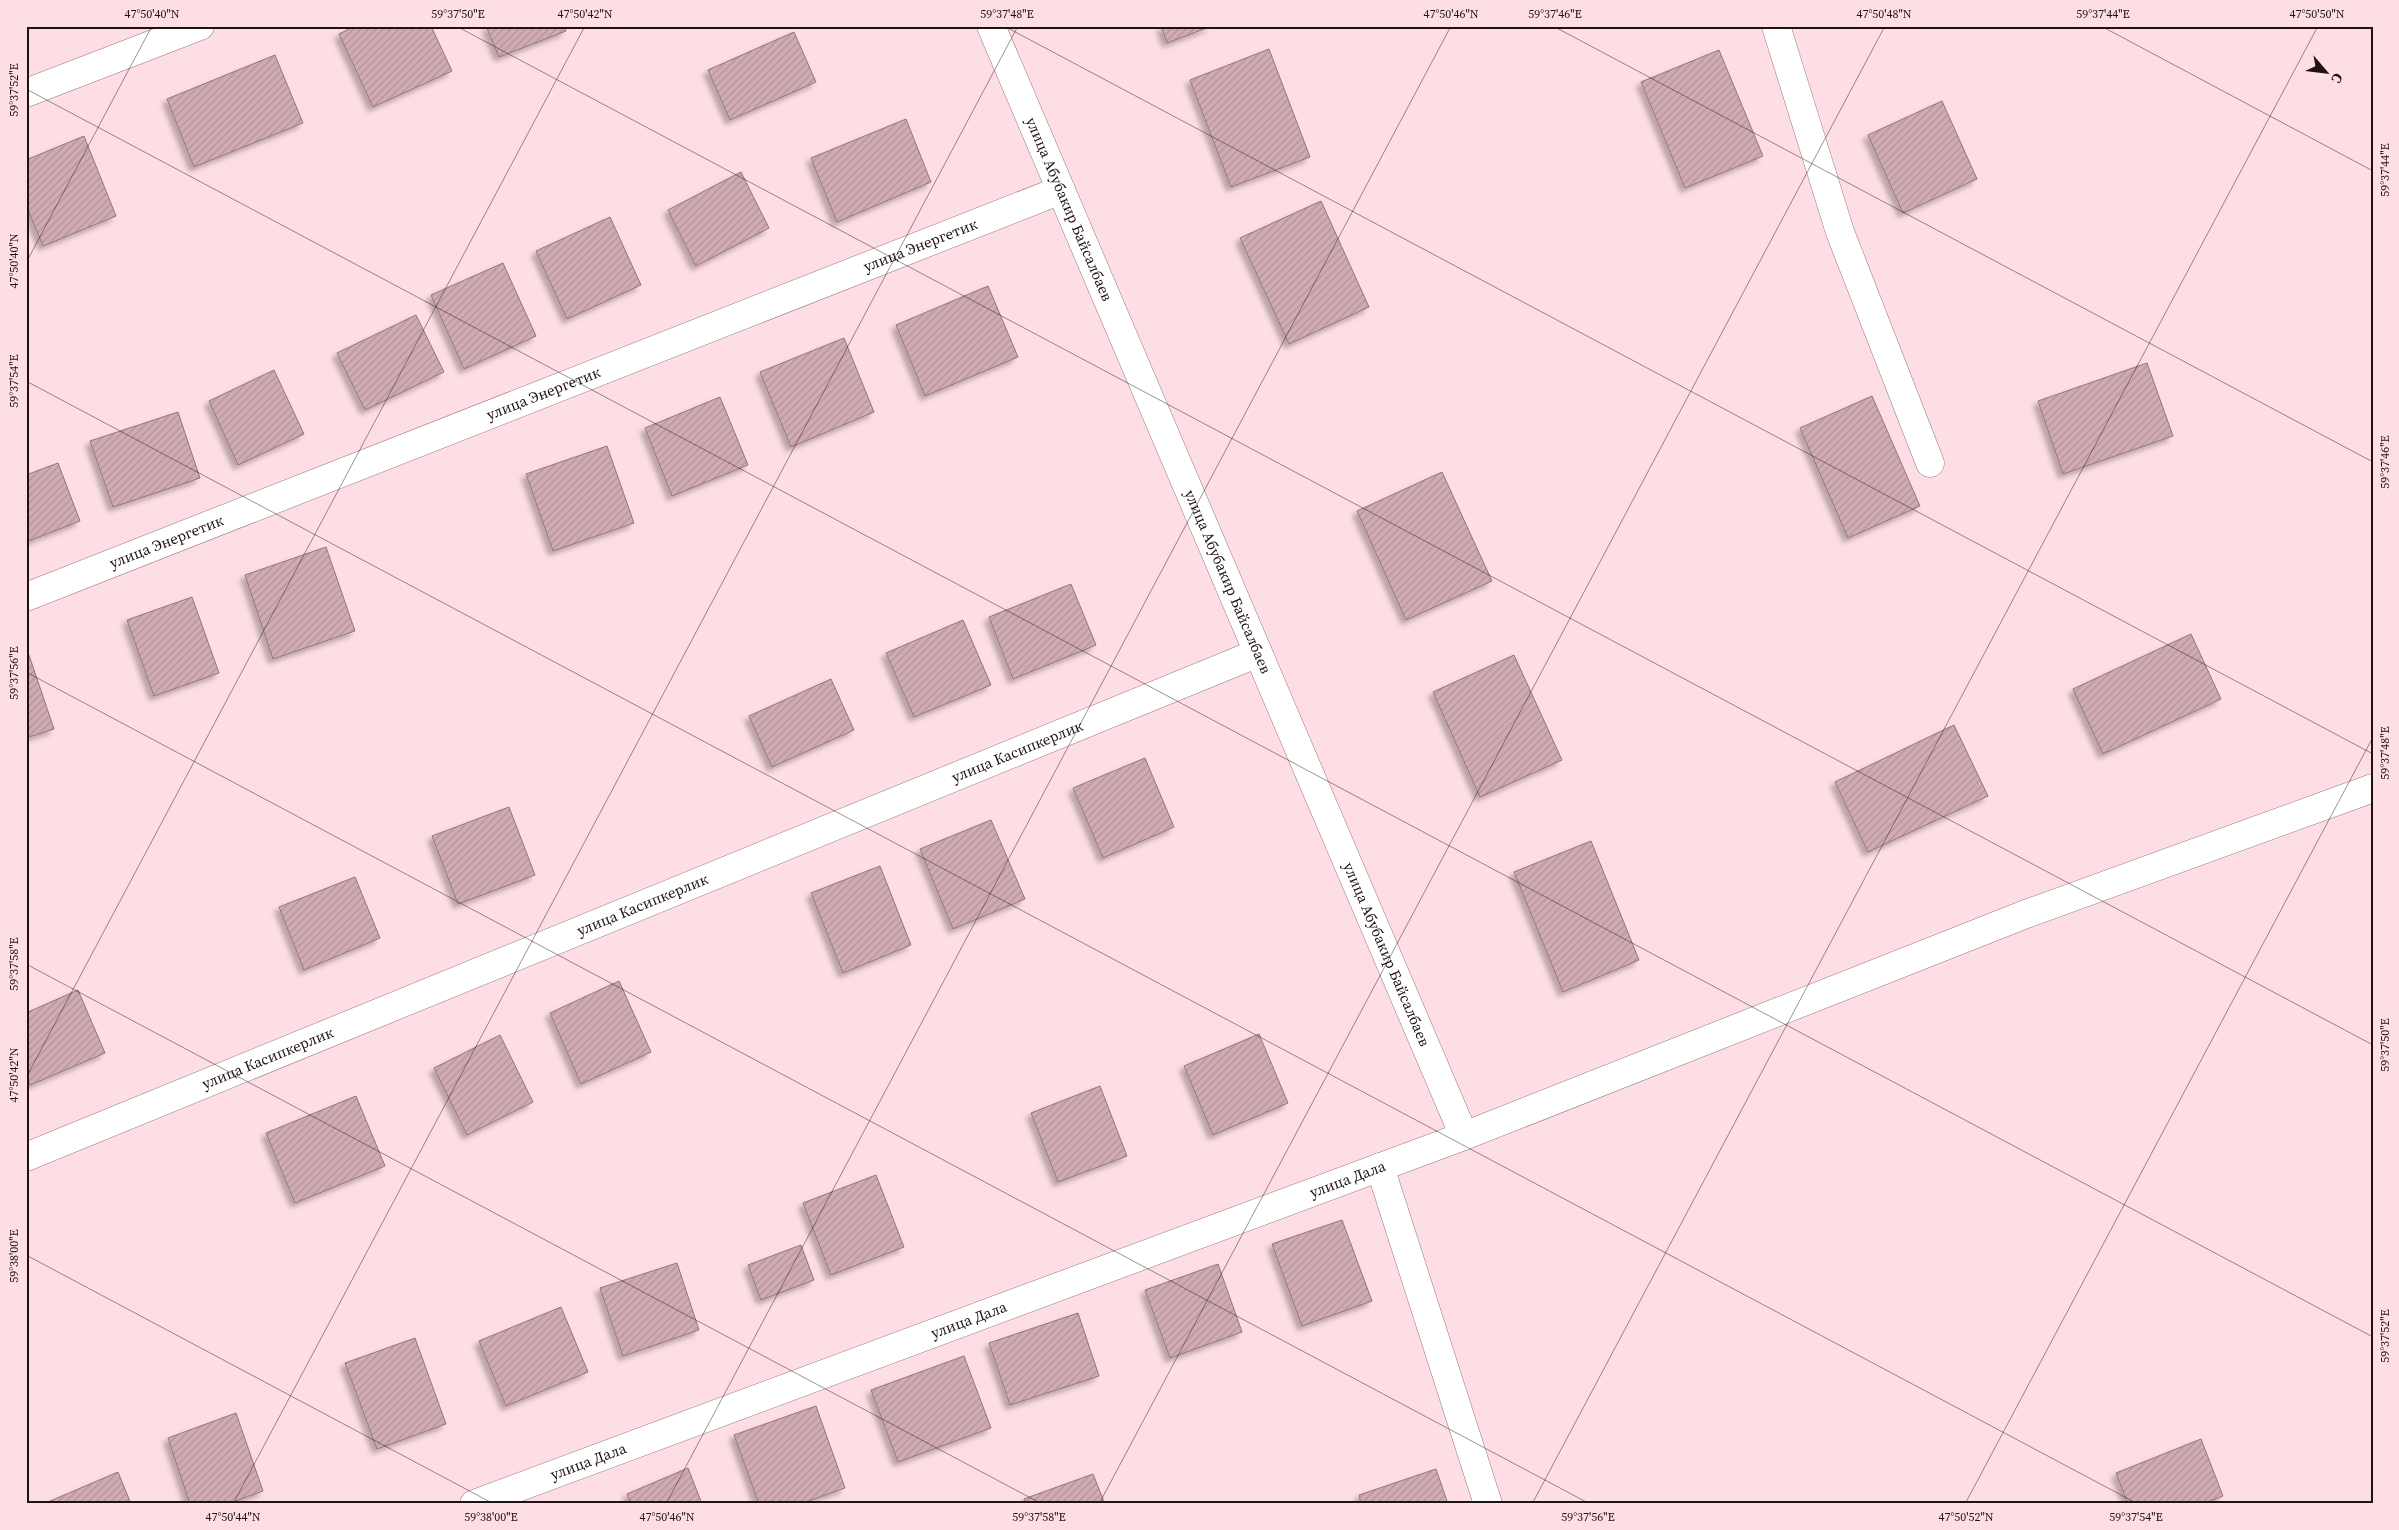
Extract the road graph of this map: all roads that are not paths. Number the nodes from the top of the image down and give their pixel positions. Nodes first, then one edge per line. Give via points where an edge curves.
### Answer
1 (200, 26) edge
2 (991, 26) edge
3 (1776, 26) edge
4 (26, 93) edge
5 (1061, 190) junction
6 (1930, 462) dead end
7 (26, 597) edge
8 (1258, 653) junction
9 (2373, 788) edge
10 (1464, 1136) junction
11 (26, 1157) edge
12 (1380, 1167) junction
13 (474, 1504) edge
14 (1488, 1504) edge

1 - 4 street
2 - 5 street, улица Абубакир Байсалбаев
3 - 6 street via 1840,232
5 - 7 street, улица Энергетик
5 - 8 street, улица Абубакир Байсалбаев
8 - 10 street, улица Абубакир Байсалбаев
8 - 11 street, улица Касипкерлик
9 - 10 street, улица Дала via 2026,914
10 - 12 street, улица Дала
12 - 13 street, улица Дала
12 - 14 street

